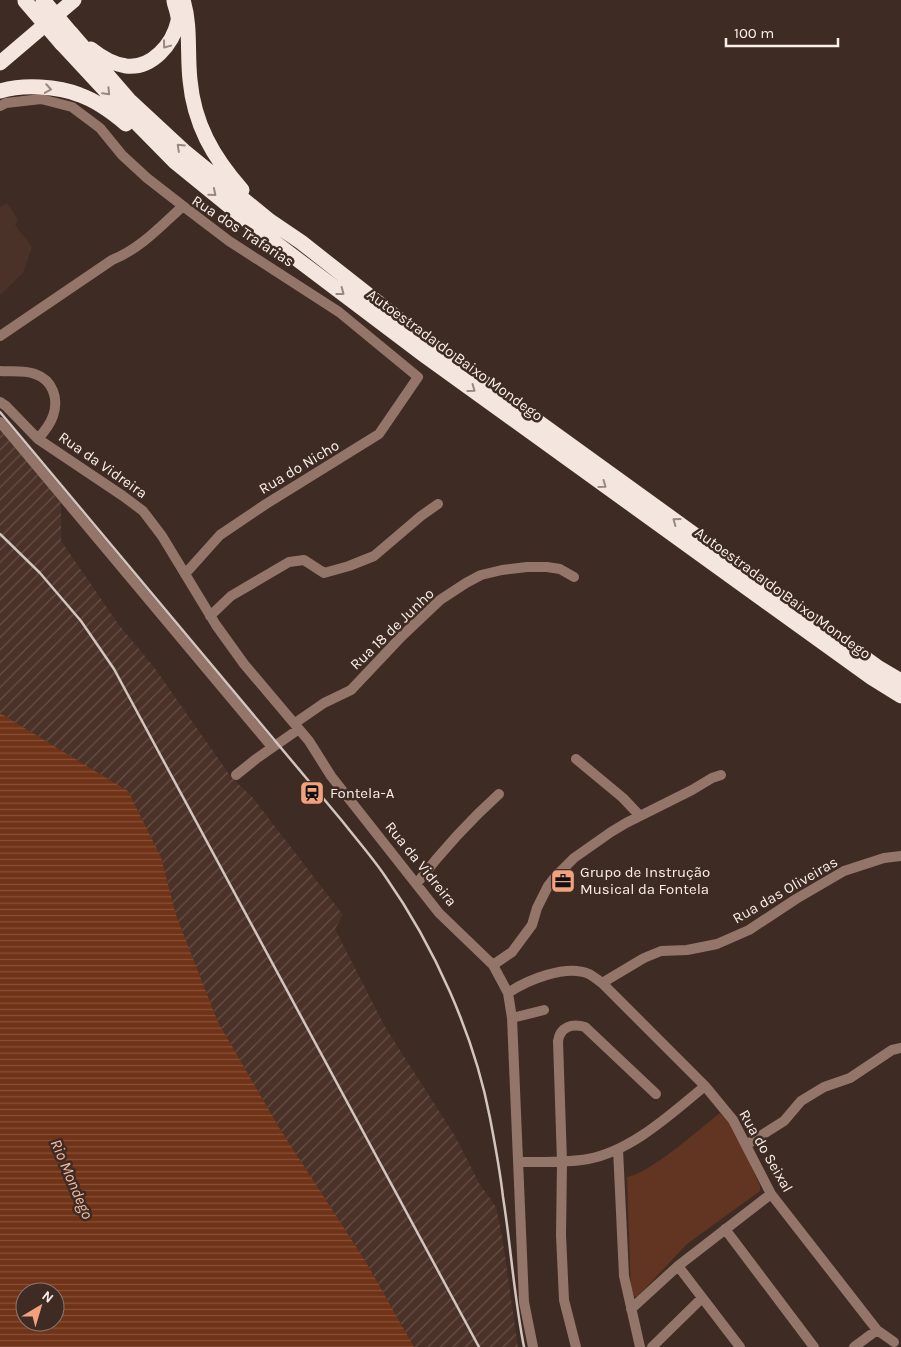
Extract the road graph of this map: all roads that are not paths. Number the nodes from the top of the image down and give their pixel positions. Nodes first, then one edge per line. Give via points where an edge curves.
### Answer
1 (25, 0) edge
2 (44, 0) edge
3 (62, 0) edge
4 (74, 0) edge
5 (174, 0) edge
6 (183, 0) edge
7 (66, 38) junction
8 (0, 52) edge
9 (0, 63) edge
10 (0, 91) edge
11 (0, 106) edge
12 (175, 162) junction
13 (183, 206) junction
14 (300, 242) junction
15 (0, 336) edge
16 (0, 371) edge
17 (418, 377) joint
18 (0, 402) edge
19 (0, 422) edge
20 (38, 439) junction
21 (438, 504) dead end
22 (185, 574) junction
23 (574, 577) dead end
24 (210, 616) junction
25 (901, 681) edge
26 (901, 696) edge
27 (297, 726) junction
28 (272, 747) junction
29 (576, 759) dead end
30 (236, 775) dead end
31 (721, 775) dead end
32 (499, 794) dead end
33 (640, 816) junction
34 (901, 856) edge
35 (416, 883) junction
36 (492, 965) junction
37 (602, 983) junction
38 (508, 993) junction
39 (544, 1010) dead end
40 (512, 1018) junction
41 (901, 1048) edge
42 (706, 1086) junction
43 (656, 1094) dead end
44 (746, 1145) junction
45 (618, 1149) junction
46 (519, 1162) junction
47 (562, 1162) junction
48 (771, 1194) junction
49 (725, 1229) junction
50 (678, 1266) junction
51 (701, 1299) junction
52 (631, 1309) junction
53 (877, 1330) junction
54 (896, 1342) edge
55 (735, 1345) edge
56 (533, 1347) edge
57 (576, 1347) edge
58 (640, 1347) edge
59 (652, 1347) edge
60 (814, 1347) edge
61 (854, 1347) edge

1 - 7 highway, Autoestrada do Baixo Mondego, bridge
2 - 7 highway, Autoestrada do Baixo Mondego, bridge
3 - 8 highway
4 - 9 highway
5 -> 7 highway via 178,20 168,45 150,62 127,66 108,61
6 - 14 highway via 188,15 194,109 205,138 223,169 243,192
7 -> 12 highway, Autoestrada do Baixo Mondego via 114,100
14 -> 7 highway, Autoestrada do Baixo Mondego via 184,151
10 -> 12 highway via 44,87 80,95 112,112
11 - 13 street via 41,99 72,107 100,128 147,178
12 -> 26 highway, Autoestrada do Baixo Mondego via 261,232 424,355
13 - 15 street, Rua dos Trafarias via 126,254 112,260
13 - 17 street, Rua dos Trafarias via 229,241 339,312
25 -> 14 highway, Autoestrada do Baixo Mondego via 432,345
16 - 20 street via 29,372 43,377 53,390 56,407 50,424
17 - 22 street, Rua do Nicho via 379,434 220,535
18 - 20 street, Rua da Vidreira
19 - 28 street
20 - 22 street, Rua da Vidreira via 143,511
21 - 24 street via 374,556 324,572 304,560 289,562 231,596
22 - 24 street, Rua da Vidreira
23 - 27 street, Rua 18 de Junho via 560,569 527,567 481,575 466,583 440,600 351,690 324,704
24 - 27 street, Rua da Vidreira via 244,664
27 - 28 street, Rua 18 de Junho
27 - 35 street, Rua da Vidreira via 331,776
28 - 30 street, Rua 18 de Junho
29 - 33 street
31 - 33 street
32 - 35 street via 477,813
33 - 36 street via 603,837 555,877 537,908 532,925 512,952
34 - 37 street, Rua das Oliveiras via 844,871 749,930 717,944 661,951
35 - 36 street, Rua da Vidreira via 439,912
36 - 38 street, Rua da Vidreira
37 - 38 street, Rua do Seixal via 588,973 564,971 529,981
37 - 42 street, Rua do Seixal
38 - 40 street, Rua da Vidreira
39 - 40 street
40 - 46 street, Rua da Vidreira
41 - 44 street via 892,1050 850,1078 801,1100 784,1121
42 - 44 street, Rua do Seixal via 733,1120
42 - 45 street via 657,1125
43 - 47 street via 588,1029 578,1025 565,1028 558,1041
44 - 48 street, Rua do Seixal
45 - 47 street
45 - 52 street via 624,1276
46 - 47 street
46 - 56 street, Rua da Vidreira via 524,1302
47 - 57 street via 564,1300
48 - 49 street
48 - 53 street, Rua do Seixal
49 - 50 street
49 - 60 street
50 - 51 street
50 - 52 street
51 - 55 street
51 - 59 street
52 - 58 street
53 - 54 street, Rua do Seixal
53 - 61 street

